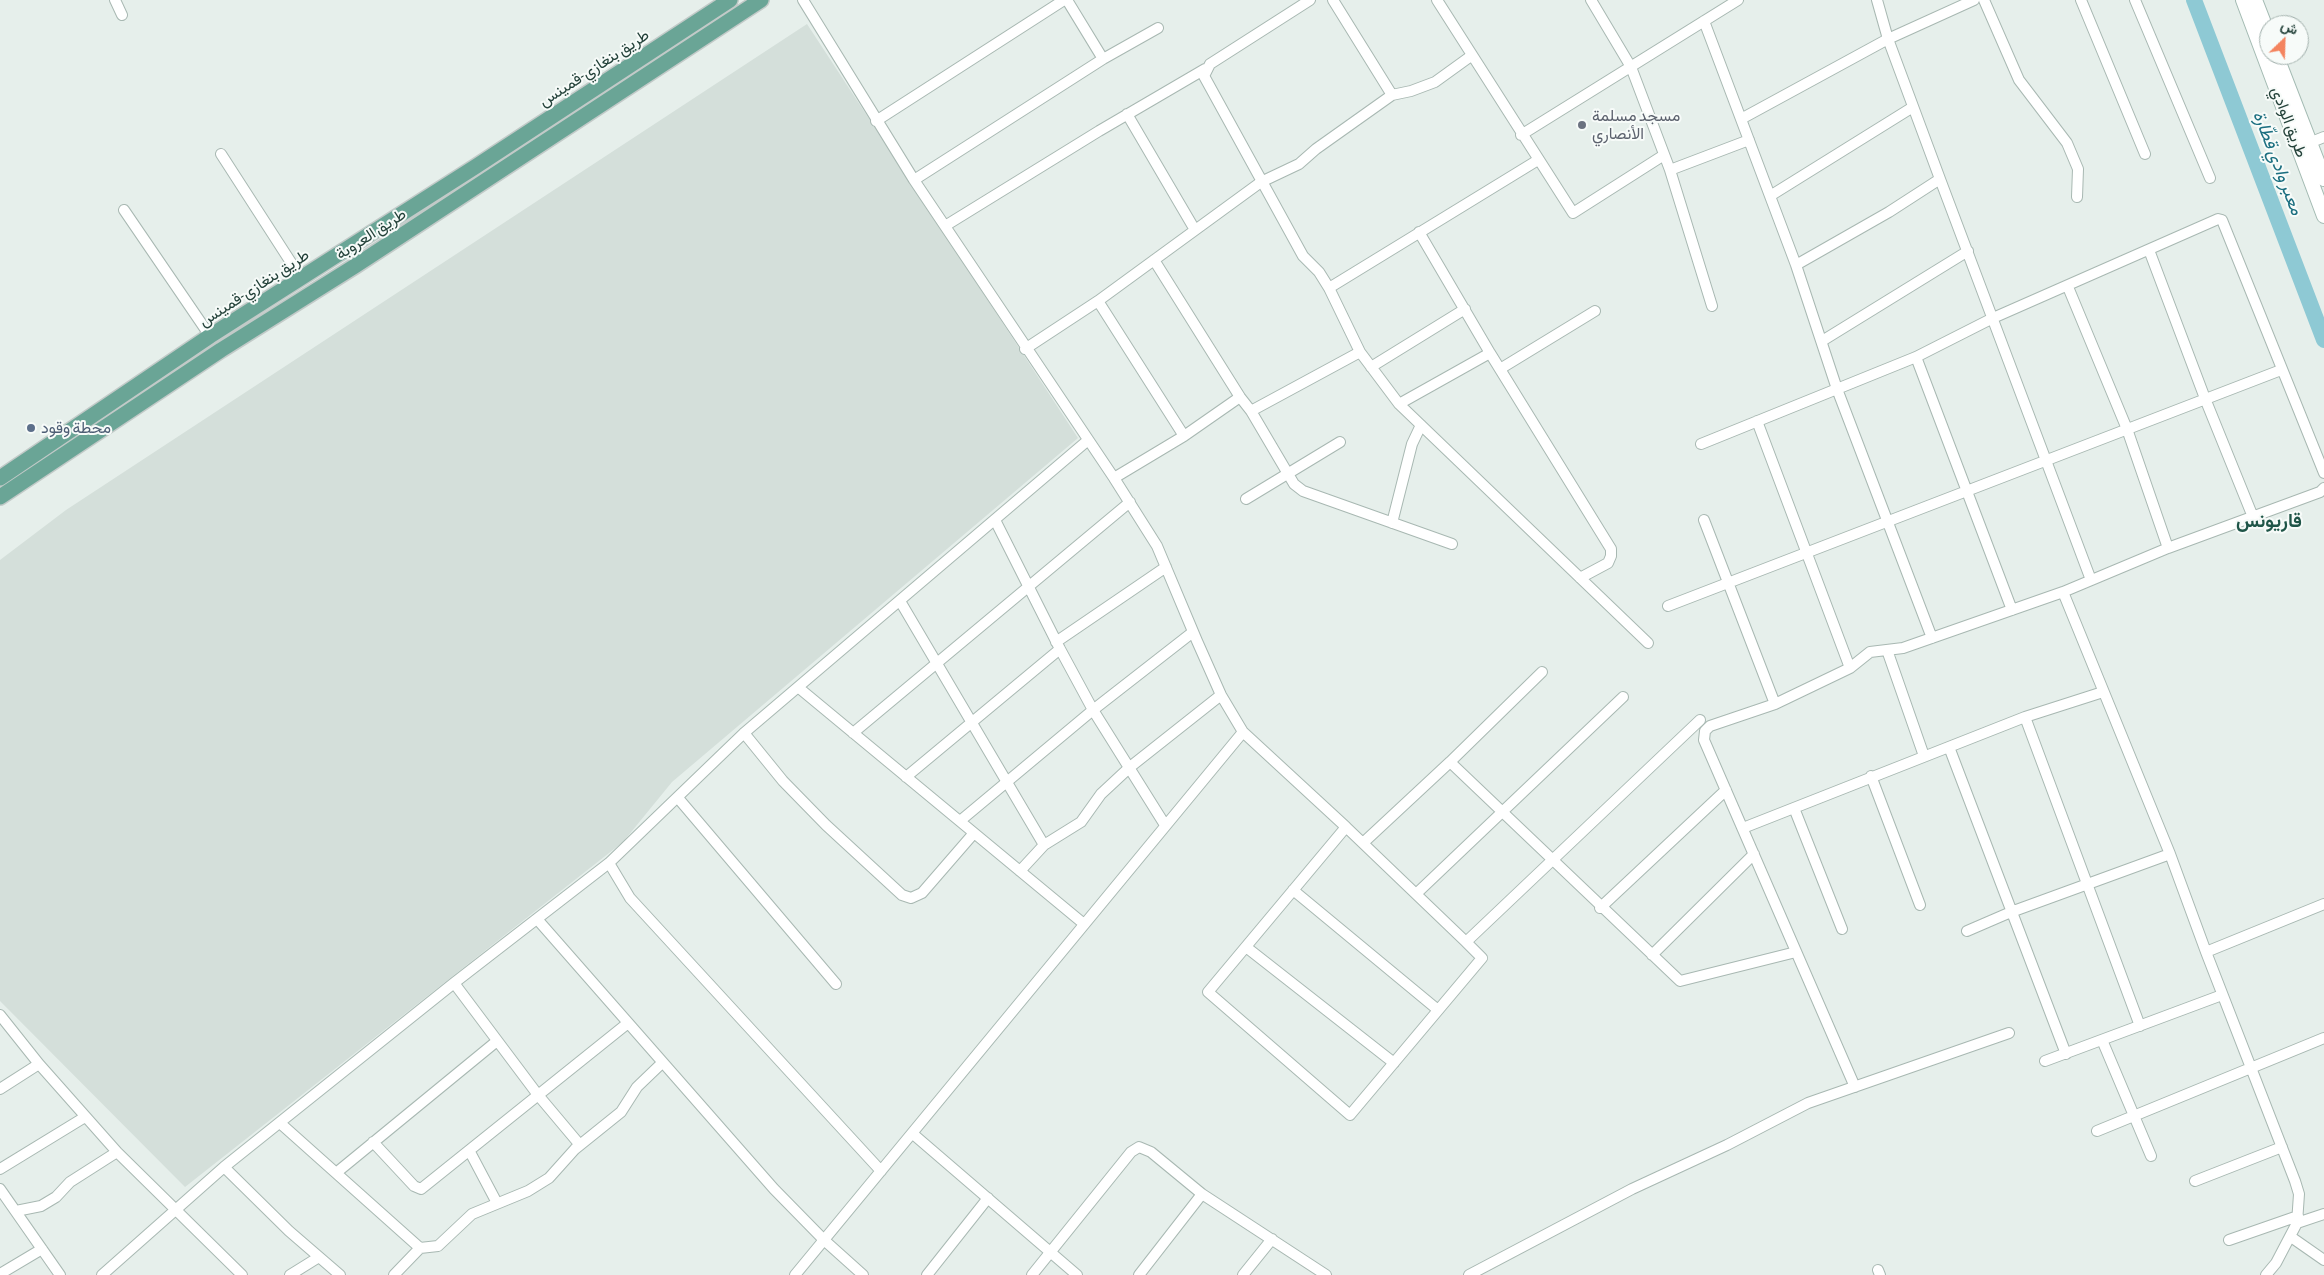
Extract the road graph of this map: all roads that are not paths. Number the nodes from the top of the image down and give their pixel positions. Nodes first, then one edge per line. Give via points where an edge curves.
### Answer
1 (115, 0) edge
2 (730, 0) edge
3 (761, 0) edge
4 (802, 0) edge
5 (1066, 0) edge
6 (1310, 0) edge
7 (1333, 0) edge
8 (1437, 0) edge
9 (1590, 0) edge
10 (1738, 0) edge
11 (1877, 0) edge
12 (1974, 0) edge
13 (1984, 0) edge
14 (2081, 0) edge
15 (2135, 0) edge
16 (2242, 0) edge
17 (2255, 0) edge
18 (122, 15) dead end
19 (2261, 15) edge
20 (1704, 21) junction
21 (1158, 28) dead end
22 (1888, 39) junction
23 (1471, 56) junction
24 (1103, 59) junction
25 (2279, 65) edge
26 (1631, 66) junction
27 (1205, 70) junction
28 (1392, 95) junction
29 (1913, 107) junction
30 (1127, 114) junction
31 (1741, 118) junction
32 (876, 121) junction
33 (1521, 135) junction
34 (2324, 137) edge
35 (1749, 140) junction
36 (2304, 145) junction
37 (221, 154) dead end
38 (2145, 154) dead end
39 (1664, 155) junction
40 (1538, 160) junction
41 (2315, 161) edge
42 (1670, 170) junction
43 (2210, 178) dead end
44 (1940, 179) junction
45 (2324, 179) edge
46 (914, 180) junction
47 (1261, 182) junction
48 (1770, 196) junction
49 (2077, 197) dead end
50 (124, 210) dead end
51 (2324, 216) edge
52 (945, 226) junction
53 (1195, 230) junction
54 (1419, 232) junction
55 (2149, 250) junction
56 (1968, 251) junction
57 (1154, 260) junction
58 (1796, 265) junction
59 (302, 278) junction
60 (2068, 287) junction
61 (1329, 288) junction
62 (1098, 301) junction
63 (1712, 306) dead end
64 (1465, 309) junction
65 (1595, 311) dead end
66 (1993, 318) junction
67 (210, 336) junction
68 (1822, 341) junction
69 (1026, 349) junction
70 (1360, 352) junction
71 (1490, 352) junction
72 (1916, 357) junction
73 (1371, 367) junction
74 (1500, 369) junction
75 (2282, 370) junction
76 (1837, 388) junction
77 (1240, 397) junction
78 (2206, 401) junction
79 (1399, 404) junction
80 (1251, 410) junction
81 (1757, 421) junction
82 (1421, 425) junction
83 (2127, 429) junction
84 (1184, 436) junction
85 (1087, 441) junction
86 (1340, 442) dead end
87 (1701, 444) dead end
88 (2048, 460) junction
89 (1289, 473) junction
90 (2324, 473) edge
91 (0, 478) edge
92 (1114, 478) junction
93 (2324, 488) edge
94 (1965, 491) junction
95 (0, 497) edge
96 (1246, 500) dead end
97 (1130, 502) junction
98 (2253, 517) junction
99 (996, 520) junction
100 (1704, 520) dead end
101 (1886, 521) junction
102 (1392, 523) junction
103 (1452, 544) dead end
104 (2168, 548) junction
105 (1807, 551) junction
106 (1166, 566) junction
107 (1580, 578) junction
108 (2091, 580) junction
109 (1727, 584) junction
110 (1029, 588) junction
111 (2063, 592) junction
112 (900, 601) junction
113 (1668, 606) dead end
114 (2012, 610) junction
115 (1193, 632) junction
116 (1932, 638) junction
117 (1648, 643) dead end
118 (1058, 646) junction
119 (1887, 650) junction
120 (937, 664) junction
121 (1850, 668) junction
122 (1542, 672) dead end
123 (799, 688) junction
124 (2103, 692) junction
125 (1221, 694) junction
126 (1623, 697) dead end
127 (1775, 704) junction
128 (1093, 710) junction
129 (2024, 717) junction
130 (1700, 720) dead end
131 (972, 724) junction
132 (1243, 732) junction
133 (744, 733) junction
134 (853, 733) junction
135 (1949, 747) junction
136 (1924, 756) junction
137 (1450, 762) junction
138 (1130, 767) junction
139 (1871, 776) junction
140 (906, 777) junction
141 (1006, 781) junction
142 (1726, 790) junction
143 (678, 798) junction
144 (1794, 808) junction
145 (1502, 814) junction
146 (960, 821) junction
147 (1165, 825) junction
148 (1346, 827) junction
149 (1743, 828) junction
150 (974, 833) junction
151 (1363, 843) junction
152 (1044, 845) junction
153 (1754, 854) junction
154 (2170, 854) junction
155 (1552, 861) junction
156 (609, 863) junction
157 (1020, 871) junction
158 (2089, 885) junction
159 (1293, 890) junction
160 (1416, 894) junction
161 (2324, 904) edge
162 (1920, 905) dead end
163 (1600, 908) junction
164 (2011, 912) junction
165 (537, 919) junction
166 (1084, 924) junction
167 (1842, 928) dead end
168 (1967, 931) dead end
169 (1466, 942) junction
170 (1246, 947) junction
171 (1796, 952) junction
172 (2206, 952) junction
173 (1652, 955) junction
174 (454, 983) junction
175 (836, 984) dead end
176 (2222, 995) junction
177 (1438, 1010) junction
178 (0, 1016) edge
179 (628, 1023) junction
180 (2140, 1026) junction
181 (2009, 1033) dead end
182 (2324, 1038) edge
183 (2102, 1040) junction
184 (497, 1041) junction
185 (2066, 1054) junction
186 (2045, 1061) dead end
187 (662, 1063) junction
188 (1394, 1063) junction
189 (39, 1064) junction
190 (2252, 1069) junction
191 (1855, 1087) junction
192 (0, 1089) edge
193 (538, 1095) junction
194 (2133, 1116) junction
195 (85, 1117) junction
196 (280, 1123) junction
197 (2097, 1131) dead end
198 (913, 1134) junction
199 (373, 1142) junction
200 (580, 1145) junction
201 (2282, 1147) junction
202 (116, 1152) junction
203 (470, 1152) junction
204 (2151, 1156) dead end
205 (224, 1167) junction
206 (0, 1169) edge
207 (881, 1171) junction
208 (336, 1173) junction
209 (2195, 1181) dead end
210 (0, 1189) edge
211 (1202, 1194) junction
212 (988, 1198) junction
213 (497, 1204) junction
214 (174, 1210) junction
215 (16, 1211) junction
216 (2324, 1214) edge
217 (2298, 1219) junction
218 (2291, 1238) junction
219 (1272, 1239) junction
220 (824, 1240) junction
221 (2229, 1240) dead end
222 (420, 1248) junction
223 (42, 1249) junction
224 (1051, 1252) junction
225 (319, 1257) junction
226 (2324, 1260) edge
227 (0, 1274) edge
228 (106, 1274) edge
229 (60, 1275) edge
230 (242, 1275) edge
231 (290, 1275) edge
232 (340, 1275) edge
233 (394, 1275) edge
234 (795, 1275) edge
235 (863, 1275) edge
236 (927, 1275) edge
237 (1032, 1275) edge
238 (1077, 1275) edge
239 (1139, 1275) edge
240 (1243, 1275) edge
241 (1326, 1275) edge
242 (1469, 1275) edge
243 (2266, 1275) edge

1 - 18 street
2 - 59 main road, طريق بنغازي-قمينس
3 - 95 main road, طريق العروبة
4 - 32 street
5 - 24 street
5 - 32 street
6 - 27 street
7 - 28 street
8 - 23 street
9 - 26 street
10 - 20 street
11 - 22 street
12 - 22 street
13 - 49 street via 2019,80 2068,143 2078,169
14 - 38 street
15 - 43 street
16 - 36 main road, طريق الوادي
17 - 19 main road
20 - 26 street
20 - 31 street
21 - 24 street
22 - 29 street
22 - 31 street
23 - 28 street via 1435,82
23 - 33 street
24 - 46 street
25 - 36 main road, طريق الوادي
26 - 33 street
26 - 39 street
27 - 30 street
27 - 47 street via 1207,85
28 - 47 street via 1299,164
29 - 44 street
29 - 48 street
30 - 52 street
30 - 53 street
31 - 35 street
32 - 46 street
33 - 40 street
34 - 36 street
35 - 42 street
35 - 48 street
36 - 41 main road, طريق الوادي
37 - 59 street
39 - 40 street via 1573,213
39 - 42 street
40 - 54 street
41 - 45 main road, طريق الوادي
41 - 51 main road, طريق الوادي
42 - 63 street
44 - 56 street
44 - 58 street
46 - 52 street
47 - 53 street
47 - 61 street via 1303,256
48 - 58 street
50 - 67 street
52 - 69 street
53 - 57 street
54 - 61 street
54 - 64 street
55 - 60 street
55 - 75 street via 2222,220
55 - 78 street
56 - 66 street
56 - 68 street
57 - 62 street
57 - 77 street
58 - 68 street
59 - 67 main road, طريق بنغازي-قمينس
60 - 66 street
60 - 83 street
61 - 70 street
62 - 69 street
62 - 84 street
64 - 71 street
64 - 73 street
65 - 74 street
66 - 72 street
66 - 88 street
67 - 91 main road, طريق بنغازي-قمينس
68 - 76 street
69 - 85 street
70 - 73 street
70 - 80 street
71 - 74 street
71 - 79 street
72 - 76 street
72 - 94 street
73 - 79 street
74 - 107 street via 1611,549 1608,563
75 - 78 street
75 - 90 street
76 - 81 street
76 - 101 street
77 - 80 street
77 - 84 street
78 - 83 street
78 - 98 street
79 - 82 street
80 - 89 street
81 - 87 street
81 - 105 street
82 - 102 street via 1412,444
82 - 107 street
83 - 88 street
83 - 104 street
84 - 92 street
85 - 92 street
85 - 99 street
86 - 89 street
88 - 94 street
88 - 108 street
89 - 96 street
89 - 102 street via 1303,492
92 - 97 street
93 - 98 street
94 - 101 street
94 - 114 street
97 - 106 street
97 - 110 street
98 - 104 street
99 - 110 street
99 - 112 street
100 - 109 street
101 - 105 street
101 - 116 street
102 - 103 street
104 - 108 street
105 - 109 street
105 - 121 street
106 - 115 street
106 - 118 street
107 - 117 street
108 - 111 street
109 - 113 street
109 - 127 street
110 - 118 street
110 - 120 street
111 - 114 street
111 - 124 street
112 - 120 street
112 - 123 street
114 - 116 street
115 - 125 street
115 - 128 street
116 - 119 street
118 - 128 street
118 - 131 street
119 - 121 street via 1870,652
119 - 136 street
120 - 131 street
120 - 134 street
121 - 127 street
122 - 137 street
123 - 133 street
123 - 134 street
124 - 129 street
124 - 154 street
125 - 132 street
125 - 138 street
126 - 145 street
127 - 142 street via 1710,726 1705,732 1704,740
128 - 138 street
128 - 141 street
129 - 135 street
129 - 158 street
130 - 155 street
131 - 140 street
131 - 141 street
132 - 147 street
132 - 148 street
133 - 143 street
133 - 150 street via 783,781 820,819 902,895 912,898 922,893
134 - 140 street
135 - 136 street
135 - 164 street
136 - 139 street
137 - 145 street
137 - 151 street
138 - 147 street
138 - 152 street via 1101,794 1076,827
139 - 144 street
139 - 162 street
140 - 146 street
141 - 146 street
141 - 152 street
142 - 149 street
142 - 163 street
143 - 156 street
143 - 175 street
144 - 149 street
144 - 167 street
145 - 155 street
145 - 160 street
146 - 150 street
147 - 166 street
148 - 151 street
148 - 159 street
149 - 153 street
150 - 157 street
151 - 160 street
152 - 157 street
153 - 171 street
153 - 173 street
154 - 158 street
154 - 172 street
155 - 163 street
155 - 169 street
156 - 165 street
156 - 207 street via 630,898
157 - 166 street
158 - 164 street
158 - 180 street
159 - 170 street
159 - 177 street
160 - 169 street
161 - 172 street
163 - 173 street
164 - 168 street
164 - 185 street
165 - 174 street
165 - 179 street
166 - 198 street
169 - 177 street via 1482,958
170 - 188 street
170 - 188 street via 1208,992 1350,1116
171 - 173 street via 1680,981
171 - 191 street
172 - 176 street
174 - 184 street
174 - 196 street
176 - 180 street
176 - 190 street
177 - 188 street
178 - 189 street
179 - 187 street
179 - 193 street
180 - 183 street
181 - 191 street
182 - 190 street
183 - 185 street
183 - 194 street
184 - 193 street
184 - 199 street
185 - 186 street
187 - 200 street via 637,1087 621,1112
187 - 220 street
189 - 192 street
189 - 195 street
190 - 194 street
190 - 201 street
191 - 242 street via 1808,1103 1632,1189
193 - 200 street
193 - 203 street
194 - 197 street
194 - 204 street
195 - 202 street
195 - 206 street
196 - 205 street
196 - 208 street
198 - 207 street
198 - 212 street
199 - 203 street via 419,1189
199 - 208 street
200 - 213 street via 549,1178
201 - 209 street
201 - 217 street via 2298,1194
202 - 214 street
202 - 215 street via 70,1182 56,1197 41,1206
203 - 213 street
205 - 214 street
205 - 225 street
207 - 220 street
208 - 222 street
210 - 215 street
211 - 219 street
211 - 224 street via 1151,1152 1136,1148
211 - 239 street
212 - 224 street
212 - 236 street
213 - 222 street via 468,1217 438,1246
214 - 228 street
214 - 230 street
215 - 223 street
216 - 217 street
217 - 218 street
217 - 221 street
218 - 226 street
218 - 243 street
219 - 240 street
219 - 241 street
220 - 234 street
220 - 235 street
222 - 233 street
223 - 227 street
223 - 229 street
224 - 237 street
224 - 238 street
225 - 231 street
225 - 232 street

